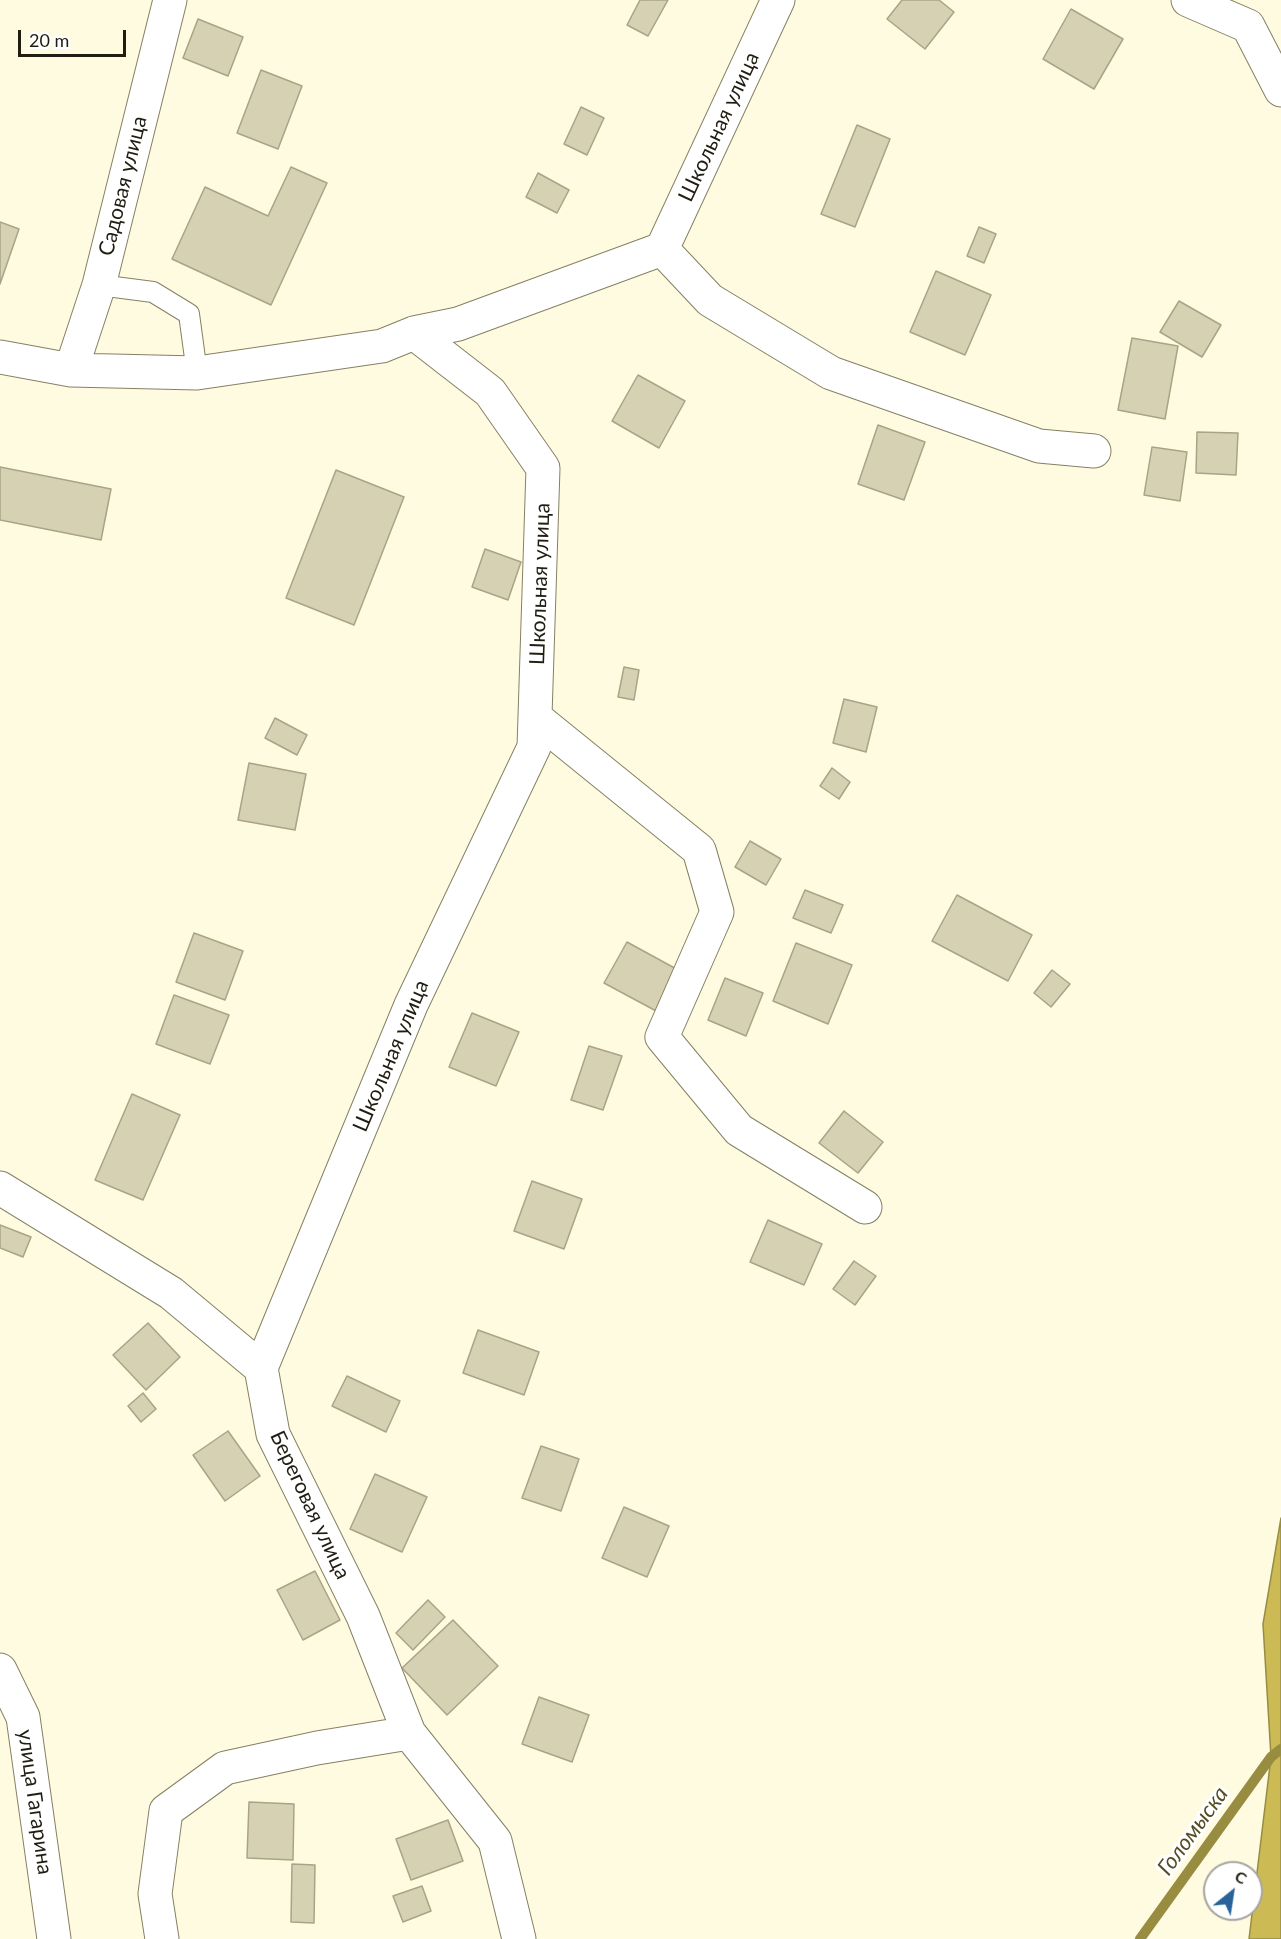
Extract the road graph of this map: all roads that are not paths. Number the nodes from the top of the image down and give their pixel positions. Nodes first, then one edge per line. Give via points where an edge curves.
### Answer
1 (170, 0) edge
2 (778, 0) edge
3 (1188, 0) edge
4 (1281, 90) edge
5 (662, 249) junction
6 (99, 285) junction
7 (414, 333) junction
8 (0, 357) edge
9 (71, 369) junction
10 (197, 374) junction
11 (1094, 451) dead end
12 (536, 718) junction
13 (0, 1188) edge
14 (865, 1207) dead end
15 (261, 1368) junction
16 (0, 1670) edge
17 (409, 1732) junction
18 (54, 1939) edge
19 (162, 1939) edge
20 (519, 1939) edge

1 - 6 street, Садовая улица
2 - 5 street, Школьная улица
3 - 4 street via 1248,26
5 - 7 street via 458,324
5 - 11 street via 710,300 831,373 1039,446
6 - 9 street, Садовая улица
6 - 10 lane via 153,292 189,314
7 - 10 street via 382,346
7 - 12 street, Школьная улица via 490,392 543,468
8 - 9 street
9 - 10 street
12 - 14 street via 699,850 717,912 662,1037 739,1130
12 - 15 street, Школьная улица via 534,747 411,1005
13 - 15 street via 171,1293
15 - 17 street, Береговая улица via 273,1434 363,1616
16 - 18 street, улица Гагарина via 23,1717
17 - 19 street via 225,1768 166,1811 155,1894
17 - 20 street, Береговая улица via 495,1841

